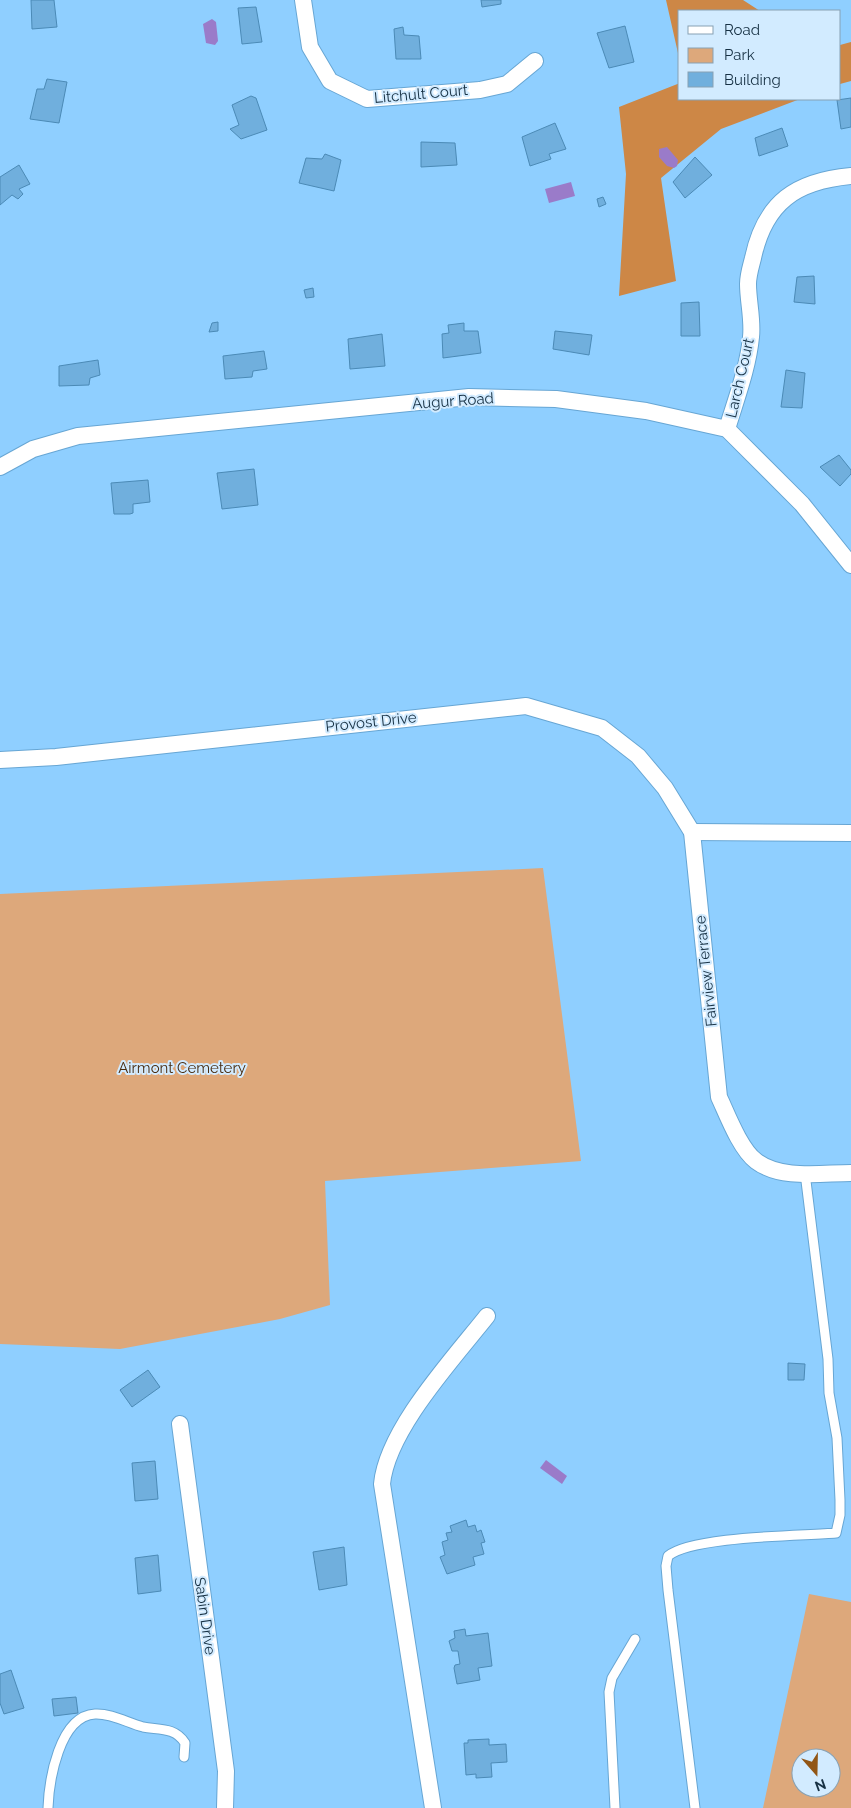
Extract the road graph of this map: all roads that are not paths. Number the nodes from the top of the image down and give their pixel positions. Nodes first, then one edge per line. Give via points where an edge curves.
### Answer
1 (303, 0) edge
2 (535, 61) dead end
3 (851, 176) edge
4 (727, 429) junction
5 (0, 467) edge
6 (851, 565) edge
7 (0, 760) edge
8 (692, 832) junction
9 (851, 833) edge
10 (851, 1172) edge
11 (805, 1173) junction
12 (487, 1316) dead end
13 (180, 1424) dead end
14 (635, 1639) dead end
15 (184, 1757) dead end
16 (48, 1808) edge
17 (225, 1808) edge
18 (433, 1808) edge
19 (615, 1808) edge
20 (696, 1808) edge

1 - 2 street, Litchult Court via 310,47 330,81 367,99 498,86 506,84
3 - 4 street, Larch Court via 798,188 775,205 756,241 748,282 751,336
4 - 5 street, Augur Road via 646,411 556,399 469,398 78,436 33,448
4 - 6 street via 802,504
7 - 8 street, Provost Drive via 526,706 602,728 638,756 665,788
8 - 9 street
8 - 11 street, Fairview Terrace via 719,1097 733,1129 755,1160 776,1171
10 - 11 street, Fairview Terrace
11 - 20 lane via 828,1358 840,1515 836,1533 699,1543 675,1550 668,1556 668,1590
12 - 18 street via 396,1437 383,1474
13 - 17 street, Sabin Drive via 226,1771
14 - 19 lane via 612,1678 609,1692
15 - 16 lane via 185,1743 173,1732 107,1715 86,1716 70,1729 56,1758

